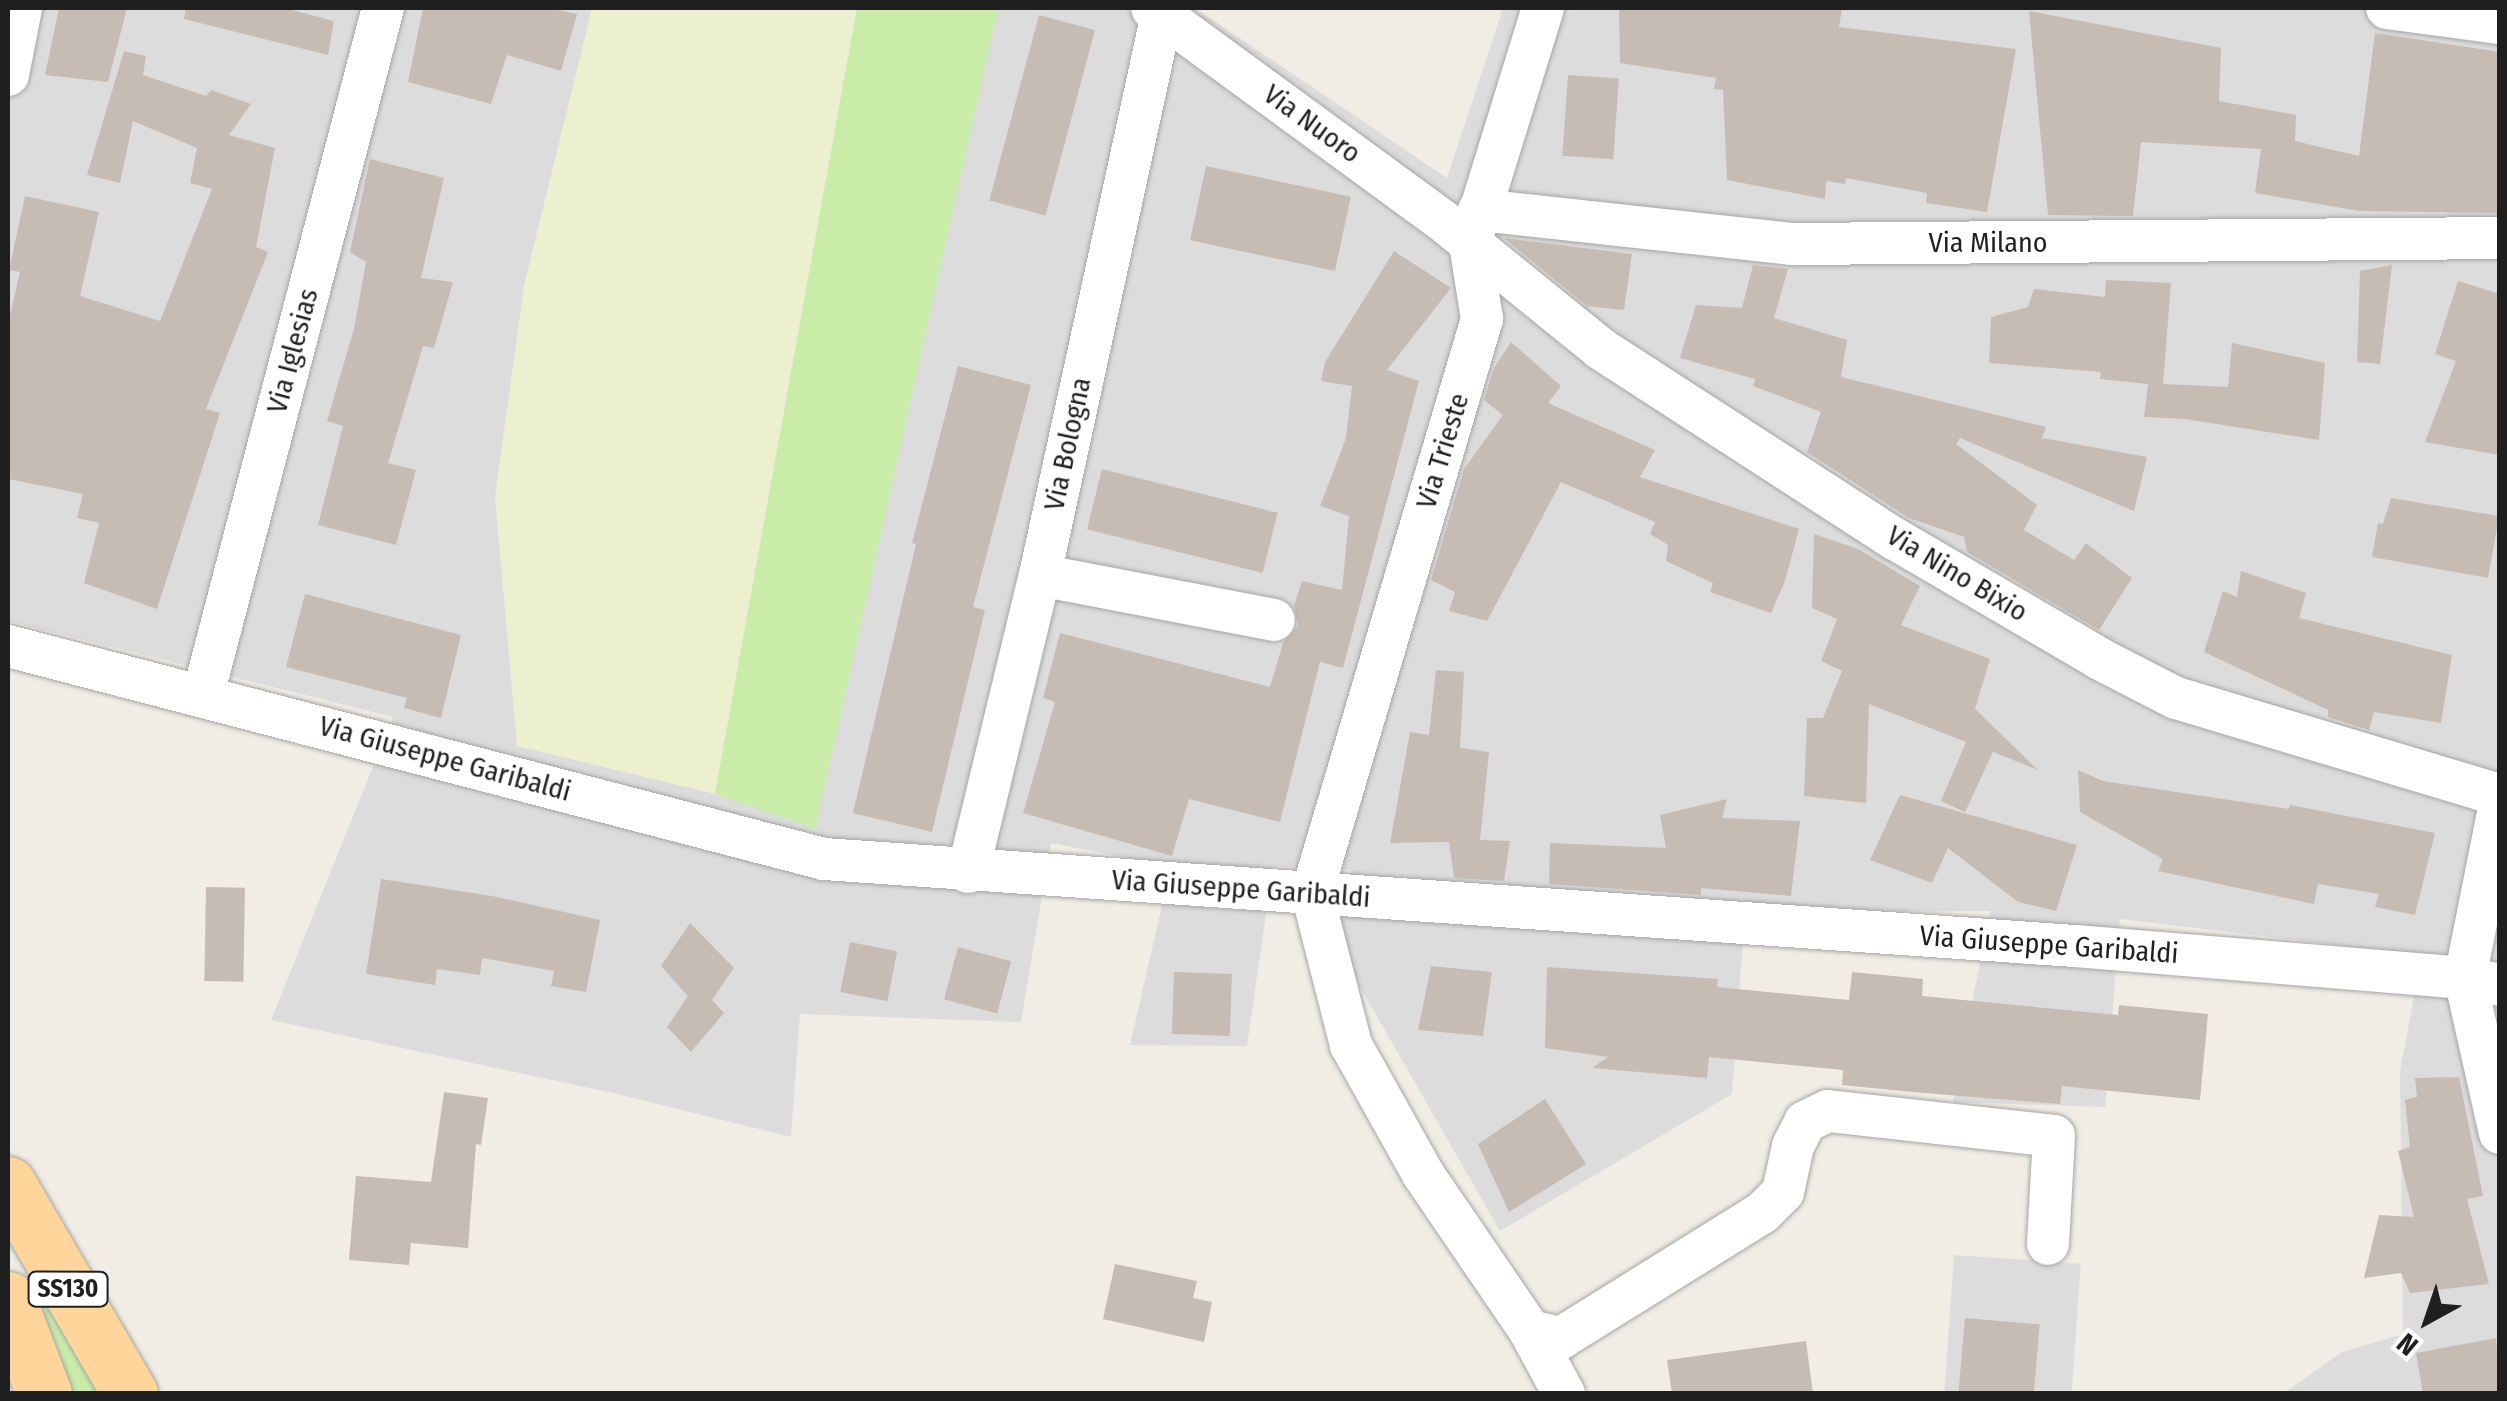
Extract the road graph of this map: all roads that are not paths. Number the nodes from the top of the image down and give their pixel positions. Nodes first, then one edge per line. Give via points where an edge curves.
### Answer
1 (21, 8) edge
2 (383, 8) edge
3 (1542, 8) edge
4 (2387, 8) edge
5 (1157, 11) edge
6 (2500, 23) edge
7 (8, 75) edge
8 (1475, 227) junction
9 (2500, 238) edge
10 (1040, 575) junction
11 (1274, 620) dead end
12 (8, 646) edge
13 (204, 695) junction
14 (2500, 795) edge
15 (2500, 803) edge
16 (968, 872) junction
17 (1312, 893) junction
18 (2482, 981) edge
19 (2500, 1133) edge
20 (8, 1184) edge
21 (2048, 1244) dead end
22 (8, 1300) edge
23 (1530, 1332) junction
24 (44, 1394) edge
25 (130, 1394) edge
26 (1564, 1394) edge

1 - 7 street
2 - 13 street, Via Iglesias
3 - 8 street, Via Trieste
4 - 6 street
5 - 8 street, Via Nuoro
5 - 10 street, Via Bologna
8 - 9 street, Via Milano via 1791,244
8 - 14 street, Via Nino Bixio via 1602,348 1895,539 2100,660 2176,698
8 - 17 street, Via Trieste via 1482,319
10 - 11 street
10 - 16 street, Via Bologna
12 - 13 street, Via Giuseppe Garibaldi
13 - 16 street, Via Giuseppe Garibaldi via 824,859
15 - 18 street
16 - 17 street, Via Giuseppe Garibaldi
17 - 18 street, Via Giuseppe Garibaldi
17 - 23 street via 1351,1045 1423,1174
18 - 19 street
20 - 25 main road, SS130
21 - 23 street via 2054,1136 1828,1110 1806,1122 1783,1192 1762,1214 1560,1338
22 - 24 main road, SS130
23 - 26 street

